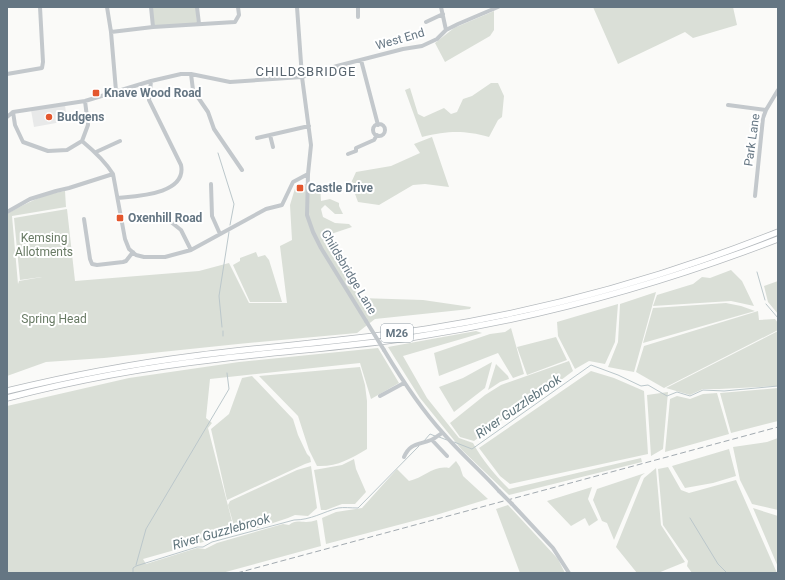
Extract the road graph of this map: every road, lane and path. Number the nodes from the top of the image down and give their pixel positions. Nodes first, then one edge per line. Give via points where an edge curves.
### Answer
1 (40, 7) edge
2 (108, 7) edge
3 (151, 7) edge
4 (197, 7) edge
5 (238, 7) edge
6 (297, 7) edge
7 (358, 7) edge
8 (441, 7) edge
9 (498, 7) edge
10 (488, 9) edge
11 (443, 14) junction
12 (358, 17) dead end
13 (426, 22) dead end
14 (199, 24) junction
15 (153, 27) junction
16 (446, 30) junction
17 (111, 32) junction
18 (361, 60) junction
19 (7, 74) edge
20 (191, 74) junction
21 (302, 77) junction
22 (151, 81) junction
23 (778, 90) edge
24 (116, 91) junction
25 (85, 101) junction
26 (728, 105) dead end
27 (766, 110) junction
28 (13, 112) junction
29 (7, 117) edge
30 (378, 124) junction
31 (309, 126) junction
32 (270, 135) junction
33 (377, 135) junction
34 (258, 138) dead end
35 (120, 141) dead end
36 (82, 142) junction
37 (273, 147) dead end
38 (96, 152) junction
39 (348, 154) dead end
40 (242, 170) dead end
41 (113, 174) junction
42 (308, 174) junction
43 (211, 184) dead end
44 (755, 196) dead end
45 (118, 198) junction
46 (7, 212) edge
47 (84, 219) dead end
48 (172, 222) dead end
49 (778, 232) edge
50 (220, 234) junction
51 (778, 239) edge
52 (192, 250) junction
53 (133, 252) junction
54 (404, 383) junction
55 (7, 391) edge
56 (380, 396) dead end
57 (7, 398) edge
58 (442, 433) junction
59 (432, 440) junction
60 (447, 456) dead end
61 (404, 457) dead end
62 (569, 573) edge

1 - 19 street via 42,68
2 - 17 street
3 - 15 street
4 - 14 street
5 - 14 street via 239,15 235,22
6 - 21 street, Childsbridge Lane
7 - 12 street
8 - 11 street
9 - 10 street, West End
10 - 16 street, West End
11 - 13 street
11 - 16 street
14 - 15 street
15 - 17 street
16 - 18 street, West End via 437,39 422,46
17 - 24 street
18 - 21 street, West End
18 - 30 street
20 - 21 street, West End via 230,82
20 - 22 street, West End
20 - 40 street via 193,90 208,112 214,129
21 - 31 street, Childsbridge Lane
22 - 24 street, West End
22 - 45 street via 149,100 181,165 182,175 176,184 168,188
23 - 27 street, Park Lane
24 - 25 street, West End
25 - 28 street, West End
25 - 36 street via 88,125
26 - 27 street
27 - 44 street, Park Lane
28 - 29 street
28 - 36 street via 15,125 23,142 48,151 67,150
30 - 33 street via 374,129
30 - 33 street via 383,125 385,130 383,135
31 - 32 street
31 - 42 street, Childsbridge Lane via 311,145
32 - 34 street
32 - 37 street
33 - 39 street via 374,140
35 - 38 street
36 - 38 street
38 - 41 street
41 - 45 street
41 - 46 street via 30,199
42 - 50 street via 293,182 282,206 266,209
42 - 54 street, Childsbridge Lane, bridge via 307,215 313,232
43 - 50 street via 212,216
45 - 53 street via 124,239
47 - 53 street via 90,259 94,265 123,262
48 - 52 street via 181,230
49 - 55 highway, M26 via 706,259 589,295 496,316 383,335 169,359
50 - 52 street
51 - 57 highway, M26 via 651,283 502,321 360,344 172,365 72,382
52 - 53 street via 165,257 140,256
54 - 56 street
54 - 58 street, Childsbridge Lane
58 - 59 street
58 - 62 street, Childsbridge Lane, bridge via 553,548
59 - 60 street
59 - 61 street via 412,446

